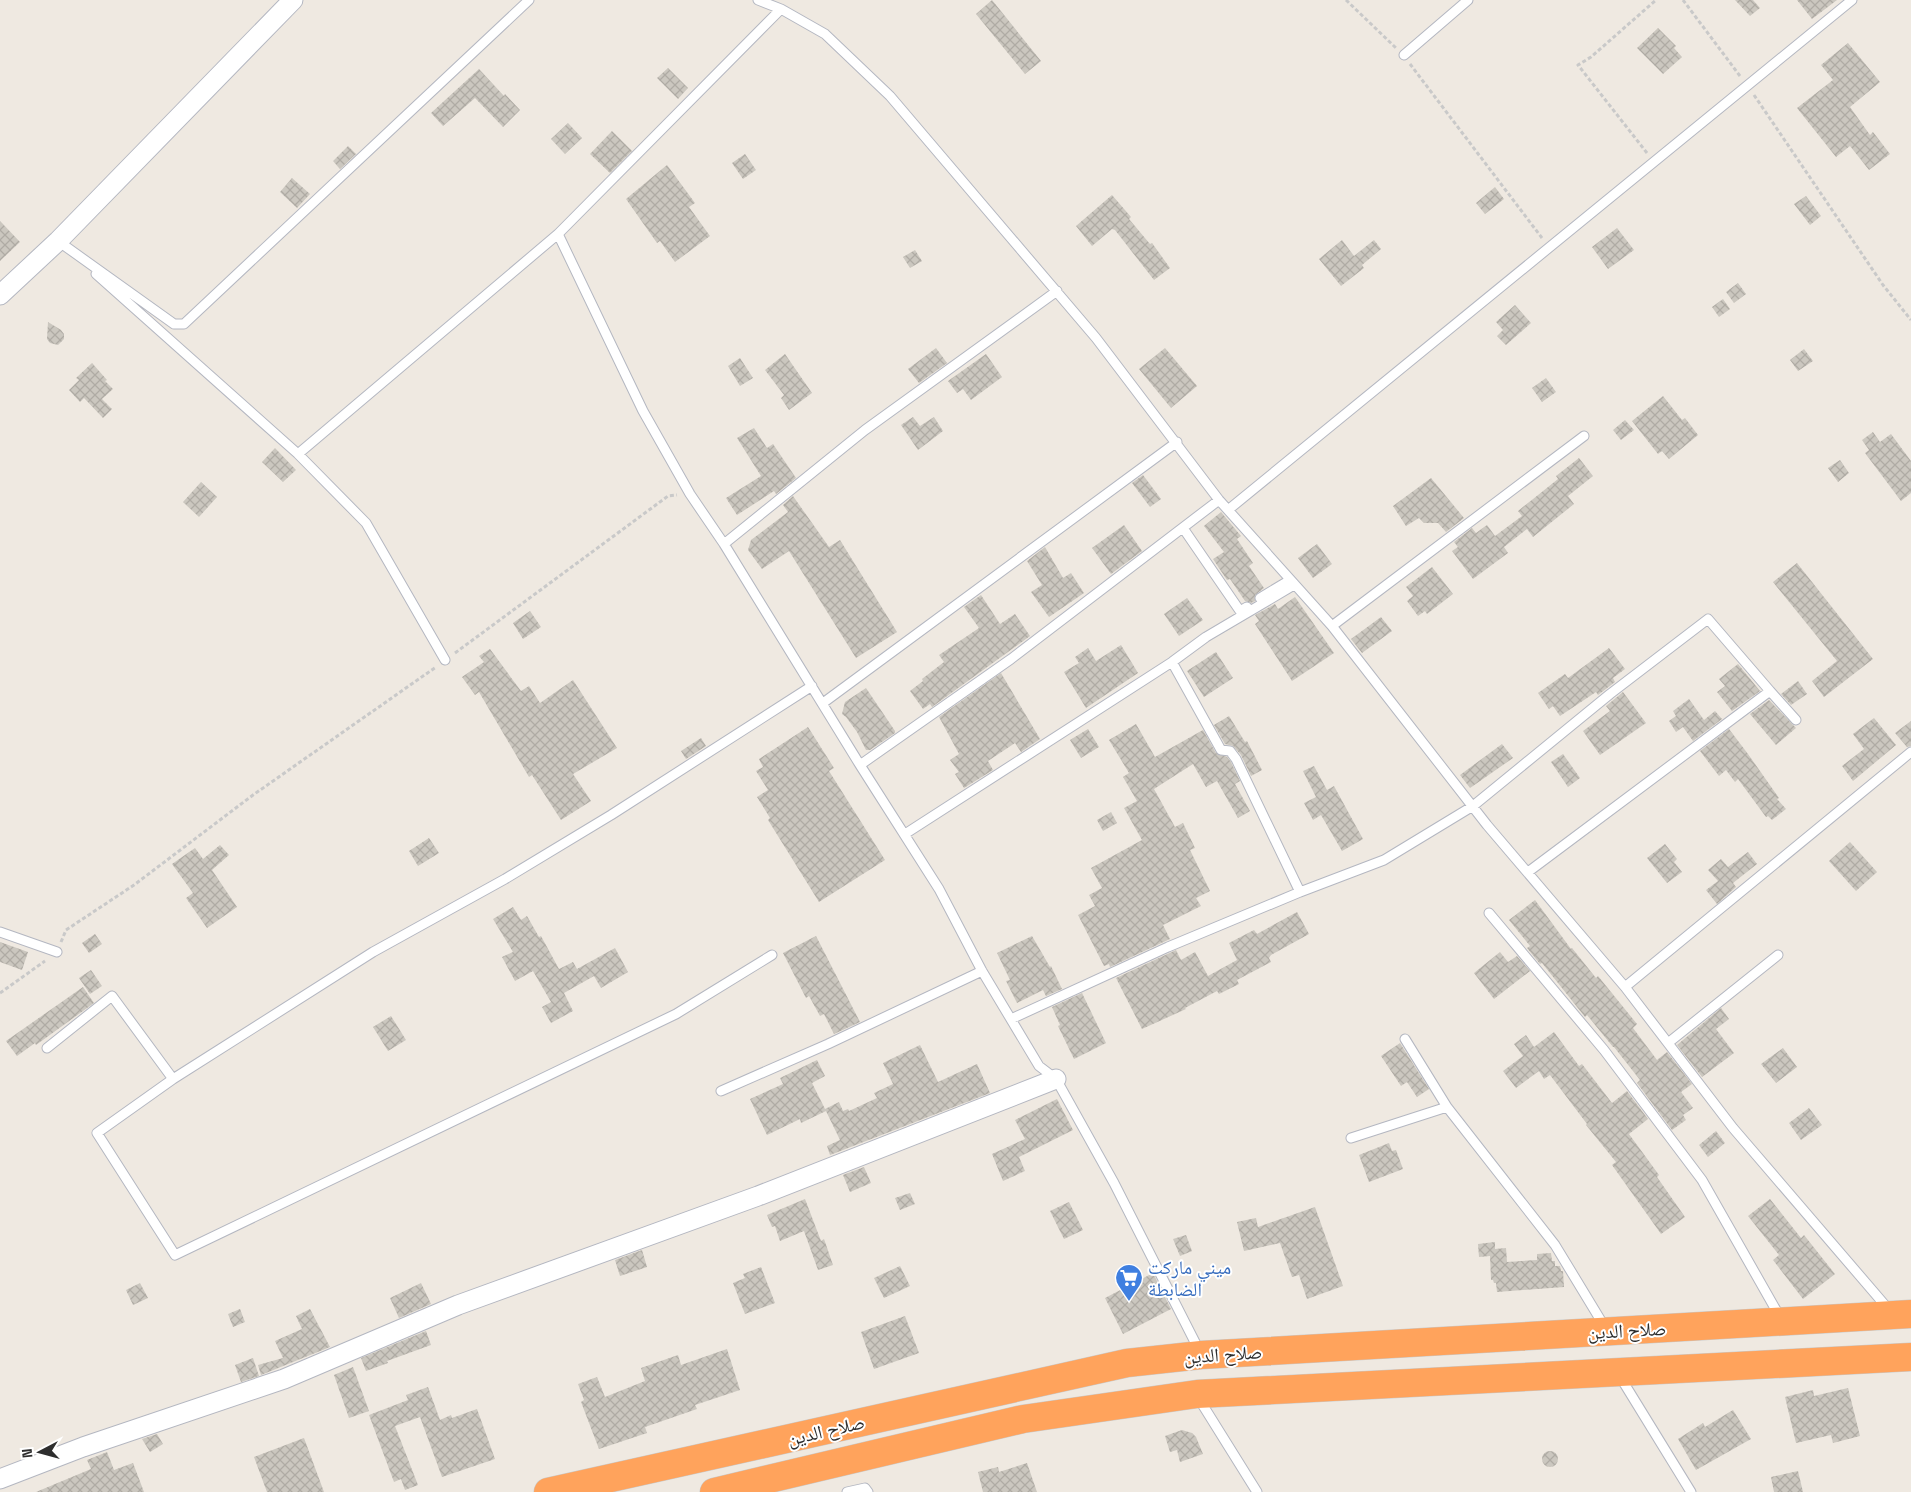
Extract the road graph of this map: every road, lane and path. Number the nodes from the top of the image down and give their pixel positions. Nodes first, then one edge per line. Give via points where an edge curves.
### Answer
1 (294, 0) edge
2 (529, 0) edge
3 (758, 0) edge
4 (1346, 0) edge
5 (1468, 0) edge
6 (1656, 0) edge
7 (1683, 0) edge
8 (1852, 0) edge
9 (781, 9) junction
10 (1404, 55) junction
11 (1747, 85) junction
12 (1653, 161) junction
13 (558, 234) junction
14 (58, 241) junction
15 (1549, 247) junction
16 (1057, 291) junction
17 (0, 295) edge
18 (1911, 320) edge
19 (1584, 436) dead end
20 (1177, 442) junction
21 (298, 454) junction
22 (690, 494) junction
23 (1219, 500) junction
24 (1228, 510) junction
25 (1183, 528) junction
26 (724, 544) junction
27 (1292, 582) junction
28 (1332, 626) junction
29 (445, 660) junction
30 (1172, 662) junction
31 (812, 686) junction
32 (1770, 691) junction
33 (823, 704) junction
34 (1796, 720) dead end
35 (1911, 752) edge
36 (860, 765) junction
37 (1473, 806) junction
38 (905, 834) junction
39 (1528, 872) junction
40 (1300, 892) junction
41 (1488, 913) dead end
42 (0, 932) edge
43 (57, 952) junction
44 (772, 955) dead end
45 (1778, 955) dead end
46 (982, 971) junction
47 (1625, 987) junction
48 (0, 993) edge
49 (1012, 1019) junction
50 (1405, 1039) dead end
51 (1668, 1043) junction
52 (47, 1048) dead end
53 (173, 1079) junction
54 (1056, 1079) junction
55 (721, 1091) dead end
56 (1447, 1107) junction
57 (1351, 1138) dead end
58 (1902, 1314) edge
59 (1783, 1322) junction
60 (1607, 1331) junction
61 (1201, 1355) junction
62 (1911, 1357) edge
63 (1618, 1374) junction
64 (1196, 1394) junction
65 (0, 1479) edge
66 (548, 1492) edge
67 (714, 1492) edge
68 (847, 1492) edge
69 (868, 1492) edge
70 (1257, 1492) edge
71 (1691, 1492) edge

1 - 14 street
2 - 14 lane via 184,324 174,324
3 - 9 lane
4 - 10 path
5 - 10 lane
6 - 12 path via 1578,65
7 - 11 path
8 - 11 lane
9 - 13 lane
9 - 16 lane via 826,34 890,96
10 - 15 path
11 - 12 lane
11 - 18 path via 1883,285
12 - 15 lane
13 - 21 lane
13 - 22 lane via 643,411
14 - 17 street
14 - 21 lane
15 - 24 lane
16 - 20 lane
16 - 26 lane via 866,430
19 - 28 lane
20 - 23 lane
20 - 33 lane
21 - 29 lane via 366,523
22 - 26 lane
22 - 29 path via 668,496
23 - 24 lane
23 - 25 lane
24 - 27 lane
25 - 27 lane via 1240,611
25 - 36 lane via 1011,659
26 - 31 lane
27 - 28 lane
27 - 30 lane
28 - 37 lane
29 - 43 path via 254,795 134,886 66,930
30 - 38 lane
30 - 40 lane via 1221,750 1230,751 1236,759
31 - 33 lane
31 - 53 lane via 505,880 373,952
32 - 34 lane
32 - 37 lane via 1708,619
32 - 39 lane
33 - 36 lane
35 - 47 lane
36 - 38 lane
37 - 39 lane
37 - 40 lane via 1384,860
38 - 46 lane via 939,889
39 - 47 lane
40 - 49 lane via 1168,947
41 - 59 lane via 1604,1050 1702,1180
42 - 43 lane
43 - 48 path
44 - 53 lane via 676,1014 175,1255 97,1133
45 - 51 lane
46 - 49 lane
46 - 55 lane
47 - 51 lane
49 - 54 lane via 1039,1066
50 - 56 lane
51 - 58 lane via 1733,1128
52 - 53 lane via 112,996
54 - 61 lane via 1114,1183
54 - 65 street via 748,1199 458,1305 284,1379 83,1447
56 - 57 lane
56 - 60 lane via 1554,1245
58 - 59 highway, صلاح الدين
59 - 60 highway, صلاح الدين
60 - 61 highway, صلاح الدين
61 - 66 highway, صلاح الدين via 1127,1363
62 - 63 highway, صلاح الدين
63 - 64 highway, صلاح الدين
63 - 71 lane
64 - 67 highway, صلاح الدين via 1024,1419
64 - 70 lane
68 - 69 lane via 865,1488

